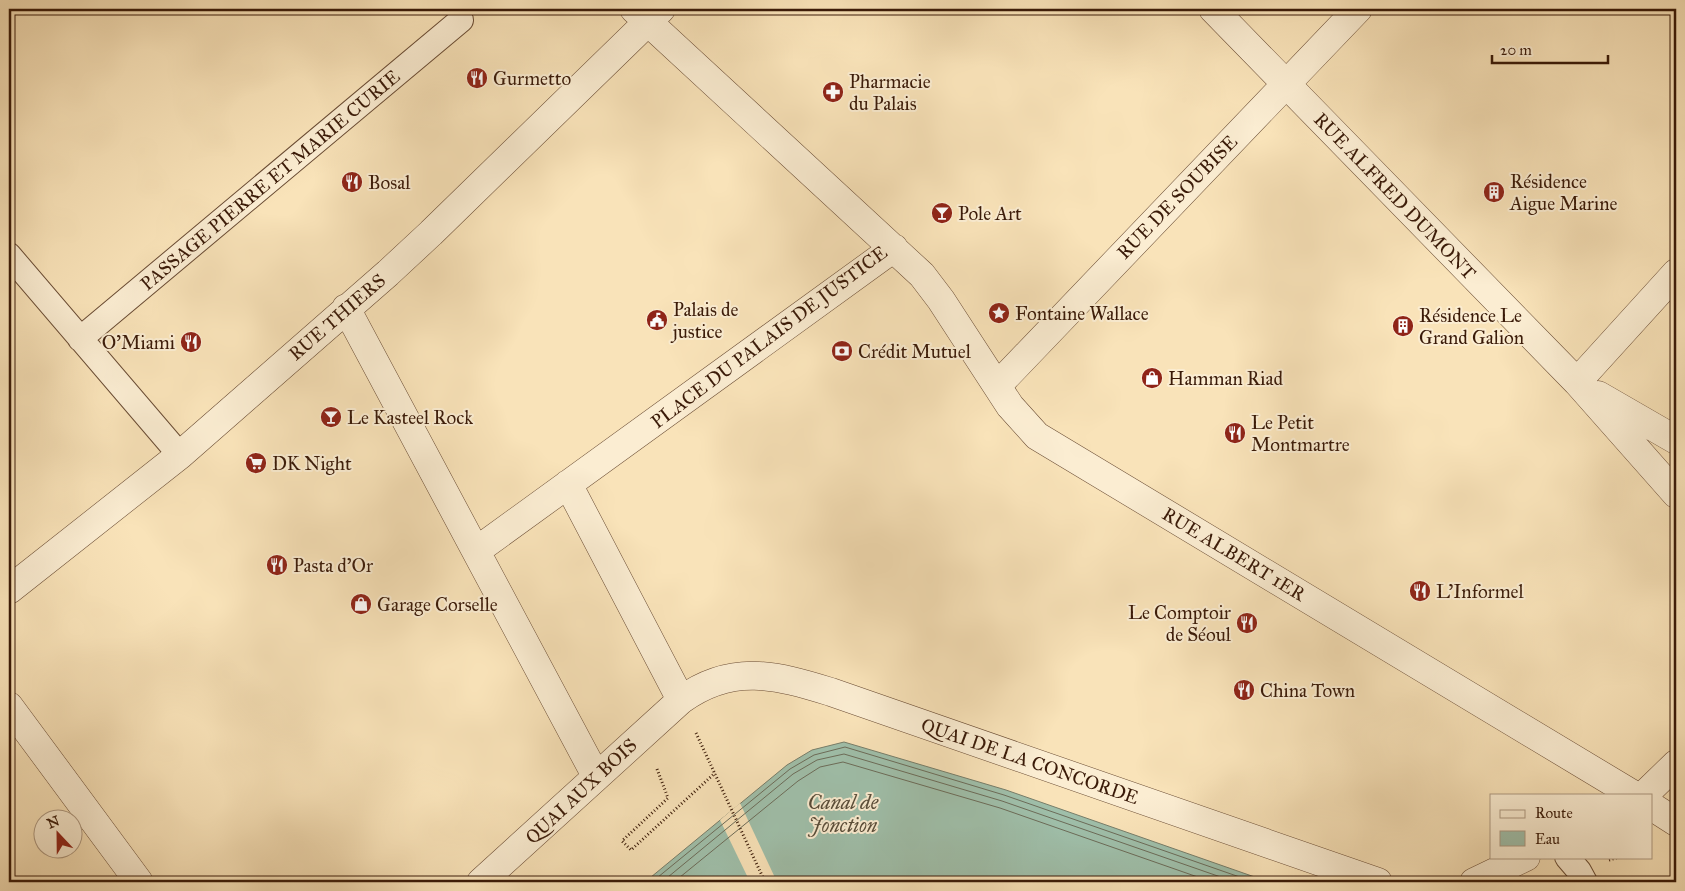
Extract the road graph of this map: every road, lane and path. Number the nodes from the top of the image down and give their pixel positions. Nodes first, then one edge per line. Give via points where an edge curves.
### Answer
1 (1213, 9) edge
2 (1358, 9) edge
3 (648, 13) edge
4 (461, 20) dead end
5 (1286, 84) junction
6 (894, 248) junction
7 (9, 255) edge
8 (1676, 273) edge
9 (346, 308) junction
10 (80, 338) junction
11 (1577, 382) junction
12 (997, 386) junction
13 (1676, 440) edge
14 (180, 455) junction
15 (568, 484) junction
16 (1676, 494) edge
17 (476, 551) junction
18 (9, 590) edge
19 (681, 700) junction
20 (9, 706) edge
21 (693, 727) dead end
22 (656, 764) dead end
23 (1676, 764) edge
24 (715, 773) junction
25 (596, 776) junction
26 (1632, 794) edge
27 (1645, 794) edge
28 (1652, 807) edge
29 (1676, 822) edge
30 (1524, 858) edge
31 (1568, 858) edge
32 (139, 882) edge
33 (481, 882) edge
34 (765, 882) edge
35 (1378, 882) edge
36 (1474, 882) edge
37 (1585, 882) edge

1 - 5 street, RUE ALFRED DUMONT
2 - 5 street, RUE DE SOUBISE
3 - 6 street, PLACE DU PALAIS DE JUSTICE
3 - 9 street, RUE THIERS via 431,233
4 - 10 lane, PASSAGE PIERRE ET MARIE CURIE
5 - 11 street, RUE ALFRED DUMONT
5 - 12 street, RUE DE SOUBISE
6 - 12 street, RUE ALBERT 1ER via 931,286
6 - 15 street, PLACE DU PALAIS DE JUSTICE
7 - 10 lane
8 - 11 street
9 - 14 street, RUE THIERS
9 - 17 street
10 - 14 lane
11 - 13 street, RUE ALFRED DUMONT
11 - 16 street, RUE ALFRED DUMONT
12 - 26 street, RUE ALBERT 1ER via 1020,419 1037,436
14 - 18 street, RUE THIERS
15 - 17 street, PLACE DU PALAIS DE JUSTICE
15 - 19 street
17 - 25 street
19 - 25 street, QUAI AUX BOIS
19 - 35 street, QUAI DE LA CONCORDE via 699,688 725,679 785,678
20 - 32 street
21 - 24 path
22 - 24 path via 668,798 622,841 631,850
23 - 27 street
24 - 34 path
25 - 33 street, QUAI AUX BOIS
28 - 29 street
30 - 36 street
31 - 37 lane

